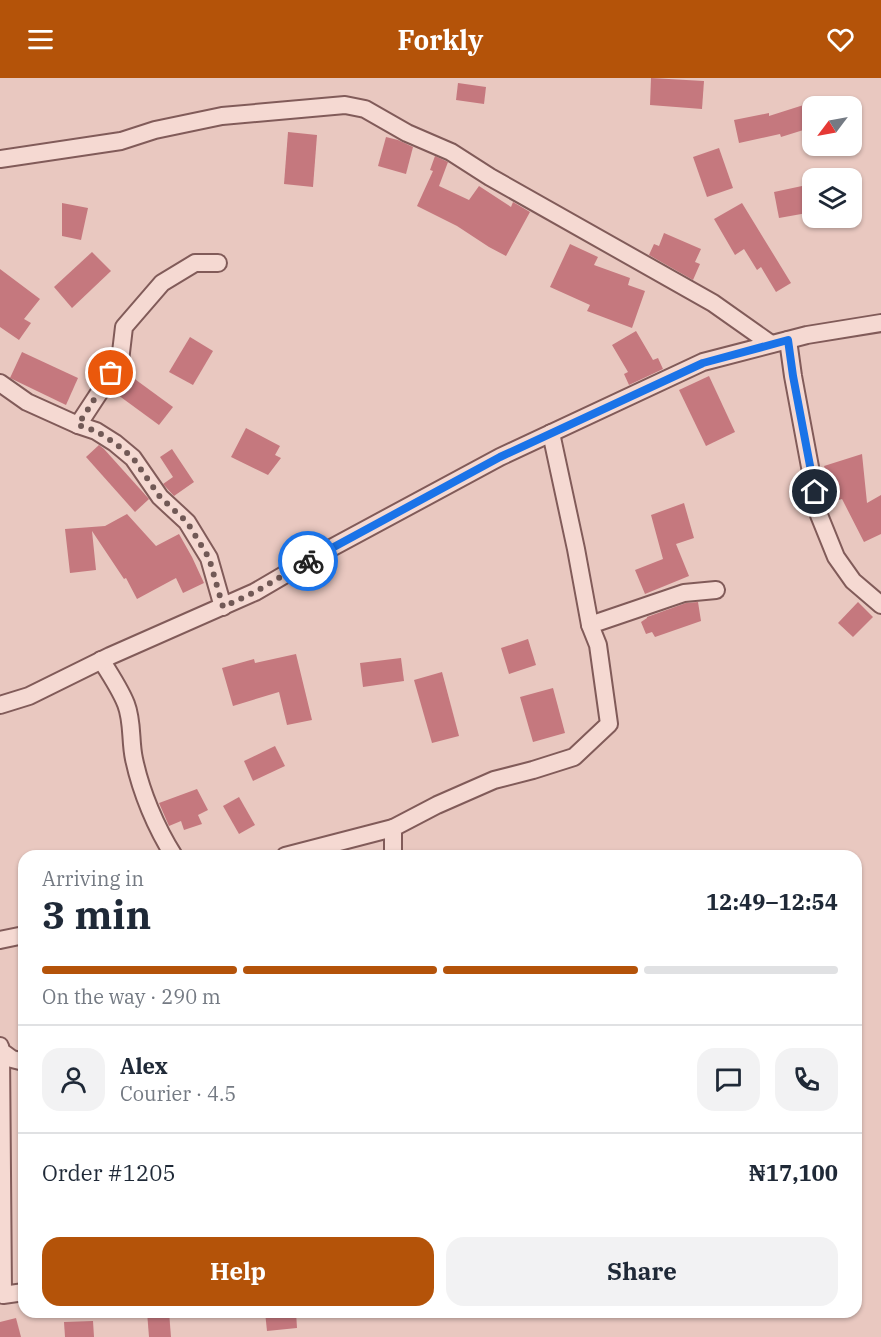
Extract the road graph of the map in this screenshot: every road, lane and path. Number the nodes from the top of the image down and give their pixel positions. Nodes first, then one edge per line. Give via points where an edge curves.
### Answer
1 (0, 159) edge
2 (218, 263) dead end
3 (881, 323) edge
4 (788, 340) junction
5 (771, 344) junction
6 (0, 382) edge
7 (78, 425) junction
8 (551, 433) junction
9 (716, 590) dead end
10 (881, 605) edge
11 (223, 607) junction
12 (590, 625) junction
13 (101, 660) junction
14 (0, 705) edge
15 (393, 828) junction
16 (170, 850) edge
17 (308, 850) edge
18 (393, 850) edge
19 (18, 937) edge
20 (0, 940) edge
21 (0, 1049) edge
22 (18, 1060) edge
23 (18, 1293) edge
24 (2, 1296) edge

1 - 5 street via 121,141 222,116 345,105 365,109 451,152 713,303
2 - 7 street via 195,263 162,283 124,327 120,361
3 - 4 street
4 - 5 street
4 - 10 street via 819,515 836,557 853,581
5 - 8 street via 703,363
6 - 7 street via 27,402
7 - 11 street via 96,431 133,458 160,497 187,522 209,558
8 - 11 street
8 - 12 street
9 - 12 street via 684,593
11 - 13 street
12 - 15 street via 598,645 609,724 574,757 494,780
13 - 14 street via 29,696
13 - 16 street via 126,705 133,758
15 - 17 street
15 - 18 street
19 - 20 street
21 - 22 street
21 - 24 street
23 - 24 street

